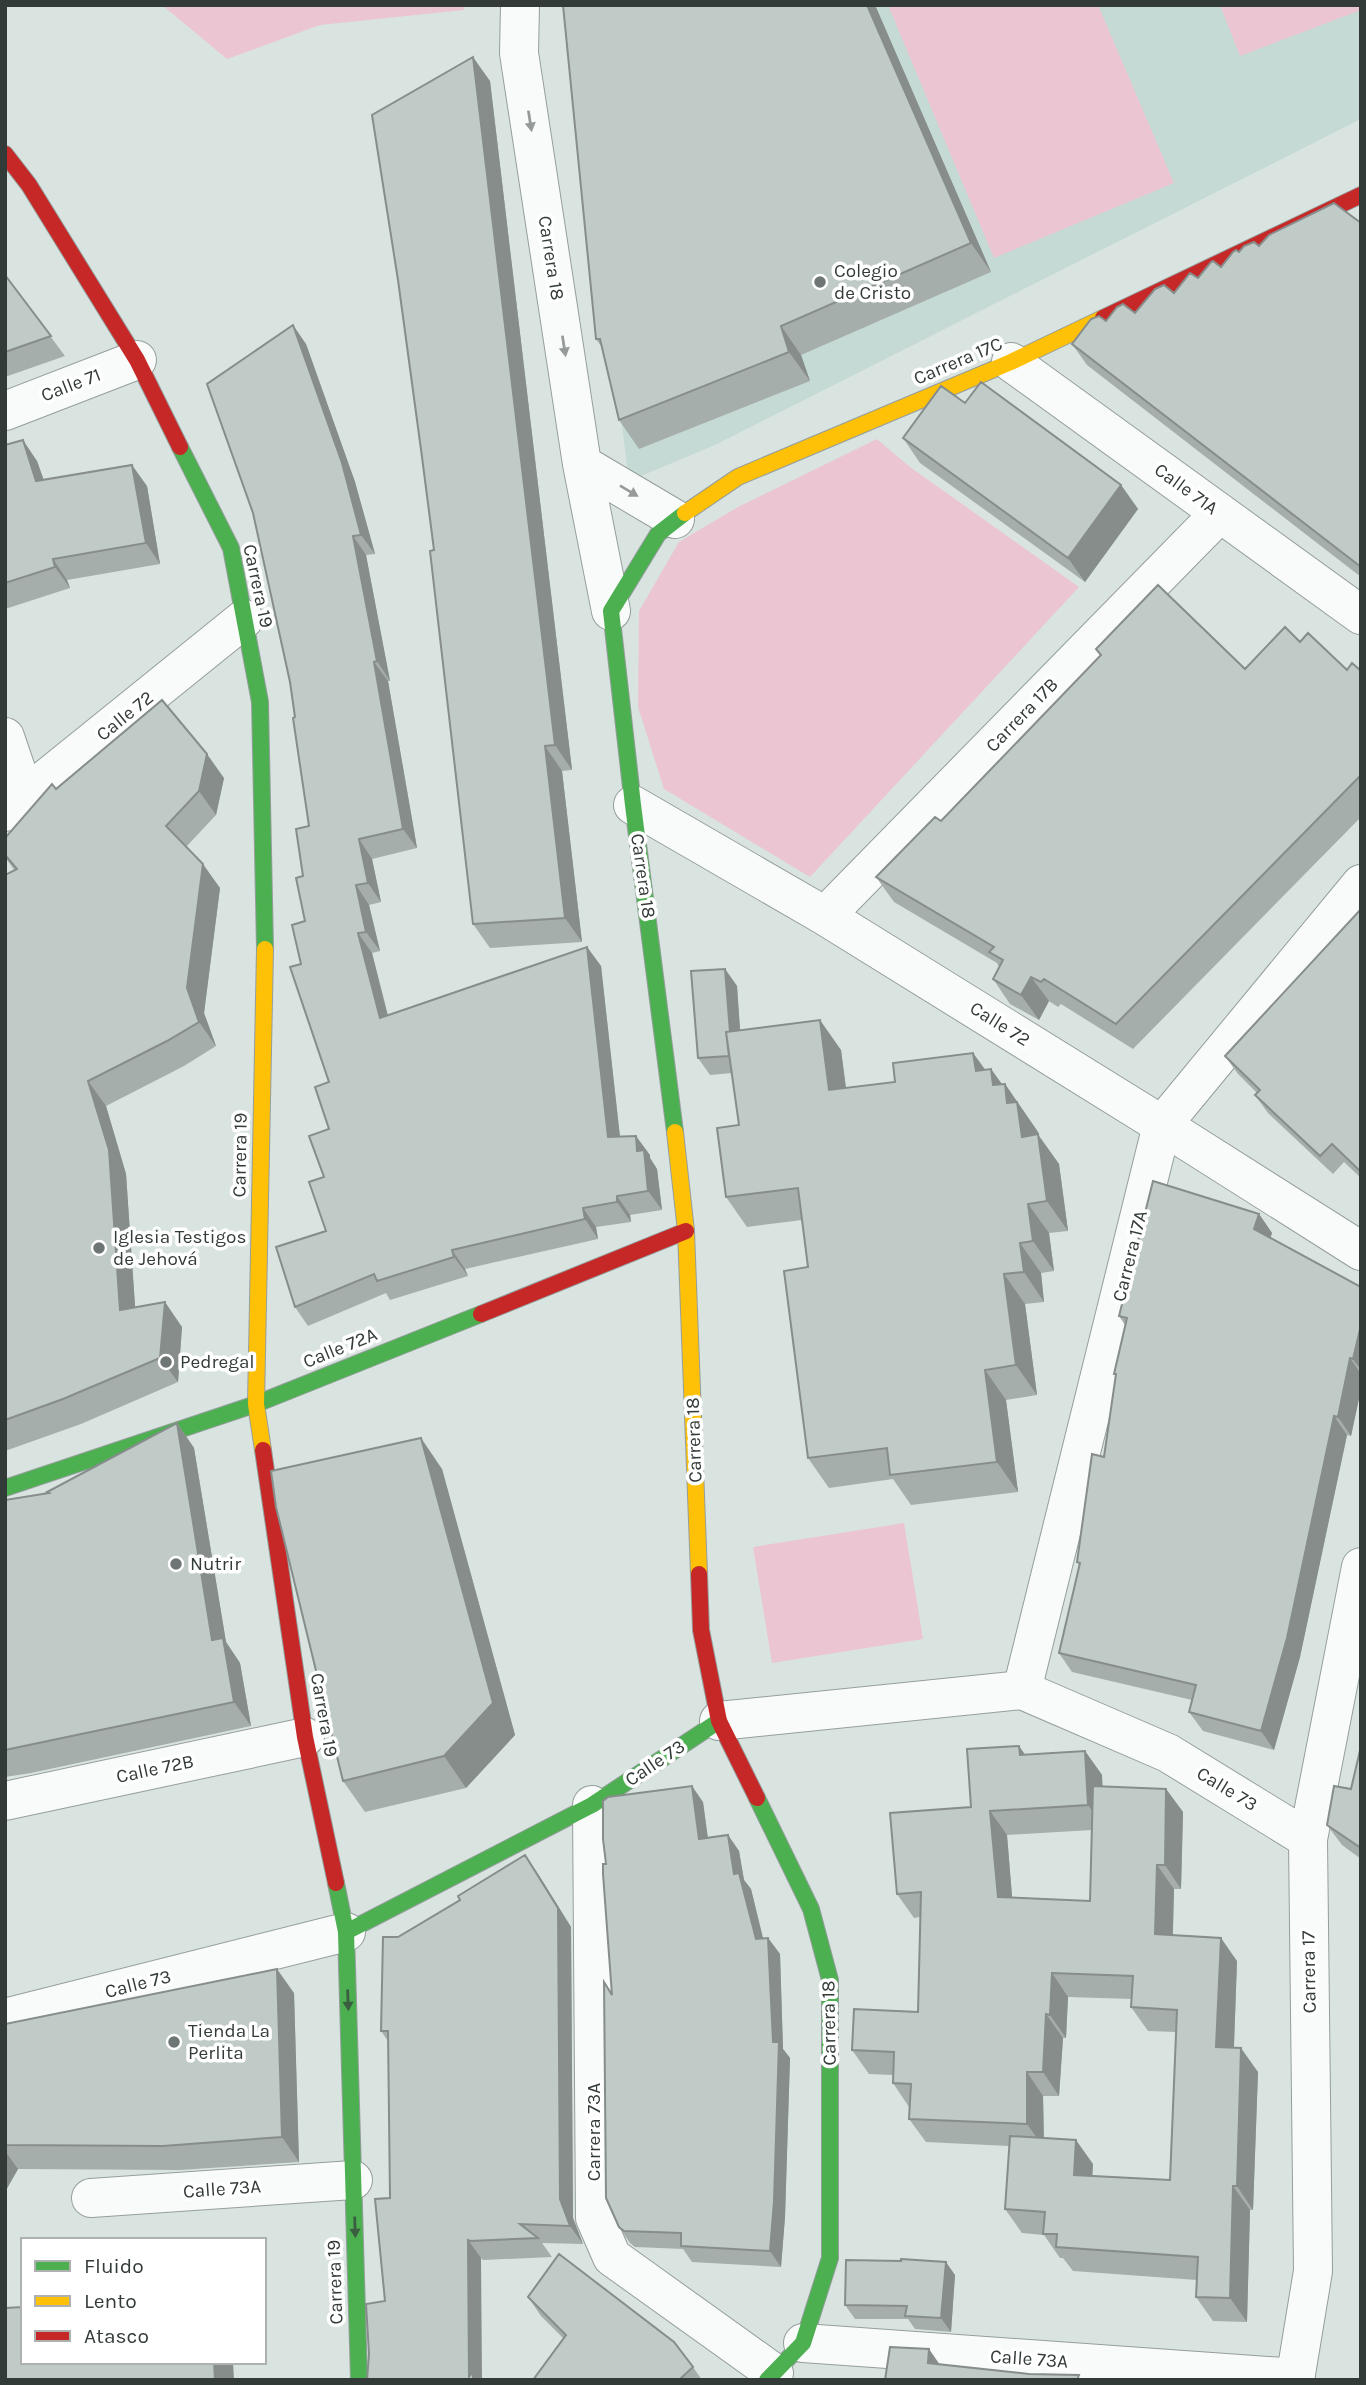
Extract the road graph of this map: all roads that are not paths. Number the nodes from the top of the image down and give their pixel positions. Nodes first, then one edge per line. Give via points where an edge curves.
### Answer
1 (520, 5) edge
2 (5, 155) edge
3 (17, 189) edge
4 (1361, 195) edge
5 (137, 360) junction
6 (1011, 362) junction
7 (5, 411) edge
8 (582, 464) junction
9 (1220, 513) junction
10 (676, 519) junction
11 (611, 611) junction
12 (1361, 615) edge
13 (244, 620) junction
14 (5, 737) edge
15 (15, 804) edge
16 (634, 805) junction
17 (1361, 884) edge
18 (825, 916) junction
19 (1162, 1125) junction
20 (686, 1231) junction
21 (1361, 1251) edge
22 (256, 1404) junction
23 (5, 1488) edge
24 (1361, 1567) edge
25 (1022, 1690) junction
26 (719, 1721) junction
27 (305, 1737) junction
28 (5, 1801) edge
29 (592, 1805) junction
30 (1308, 1839) junction
31 (346, 1932) junction
32 (5, 2018) edge
33 (353, 2180) junction
34 (91, 2198) dead end
35 (803, 2343) junction
36 (771, 2376) edge
37 (1296, 2379) edge
38 (359, 2380) edge

1 -> 8 street, Carrera 18 via 519,53
2 - 3 street, Carrera 19
3 - 5 street, Carrera 19
4 - 6 street, Carrera 17C
5 - 7 street, Calle 71
5 - 13 street, Carrera 19 via 231,548
6 - 9 street, Calle 71A
6 - 10 street, Carrera 17C via 738,477
8 -> 10 street
8 - 11 street, Carrera 18
9 - 12 street, Calle 71A
9 - 18 street, Carrera 17B
10 - 11 street, Carrera 17C via 658,534
11 - 16 street, Carrera 18
13 - 15 street, Calle 72
13 - 22 street, Carrera 19 via 260,702 265,935
14 - 15 street
16 - 18 street, Calle 72
16 - 20 street, Carrera 18
17 - 19 street, Carrera 17A
18 - 19 street, Calle 72
19 - 21 street, Calle 72
19 - 25 street, Carrera 17A
20 - 22 street, Calle 72A
20 - 26 street, Carrera 18 via 701,1630
22 - 23 street, Calle 72A
22 - 27 street, Carrera 19
24 - 30 street, Carrera 17
25 - 26 street, Calle 73
25 - 30 street, Calle 73 via 1168,1753
26 - 29 street, Calle 73
26 - 35 street, Carrera 18 via 811,1909 830,1980 830,2258
27 - 28 street, Calle 72B
27 - 31 street, Carrera 19
29 - 31 street, Calle 73
29 - 36 street, Carrera 73A via 595,2218 612,2257
30 - 37 street, Carrera 17 via 1313,2272
31 - 32 street, Calle 73
31 -> 33 street, Carrera 19
33 - 34 street, Calle 73A
33 -> 38 street, Carrera 19
35 - 36 street, Carrera 18
35 - 37 street, Calle 73A

